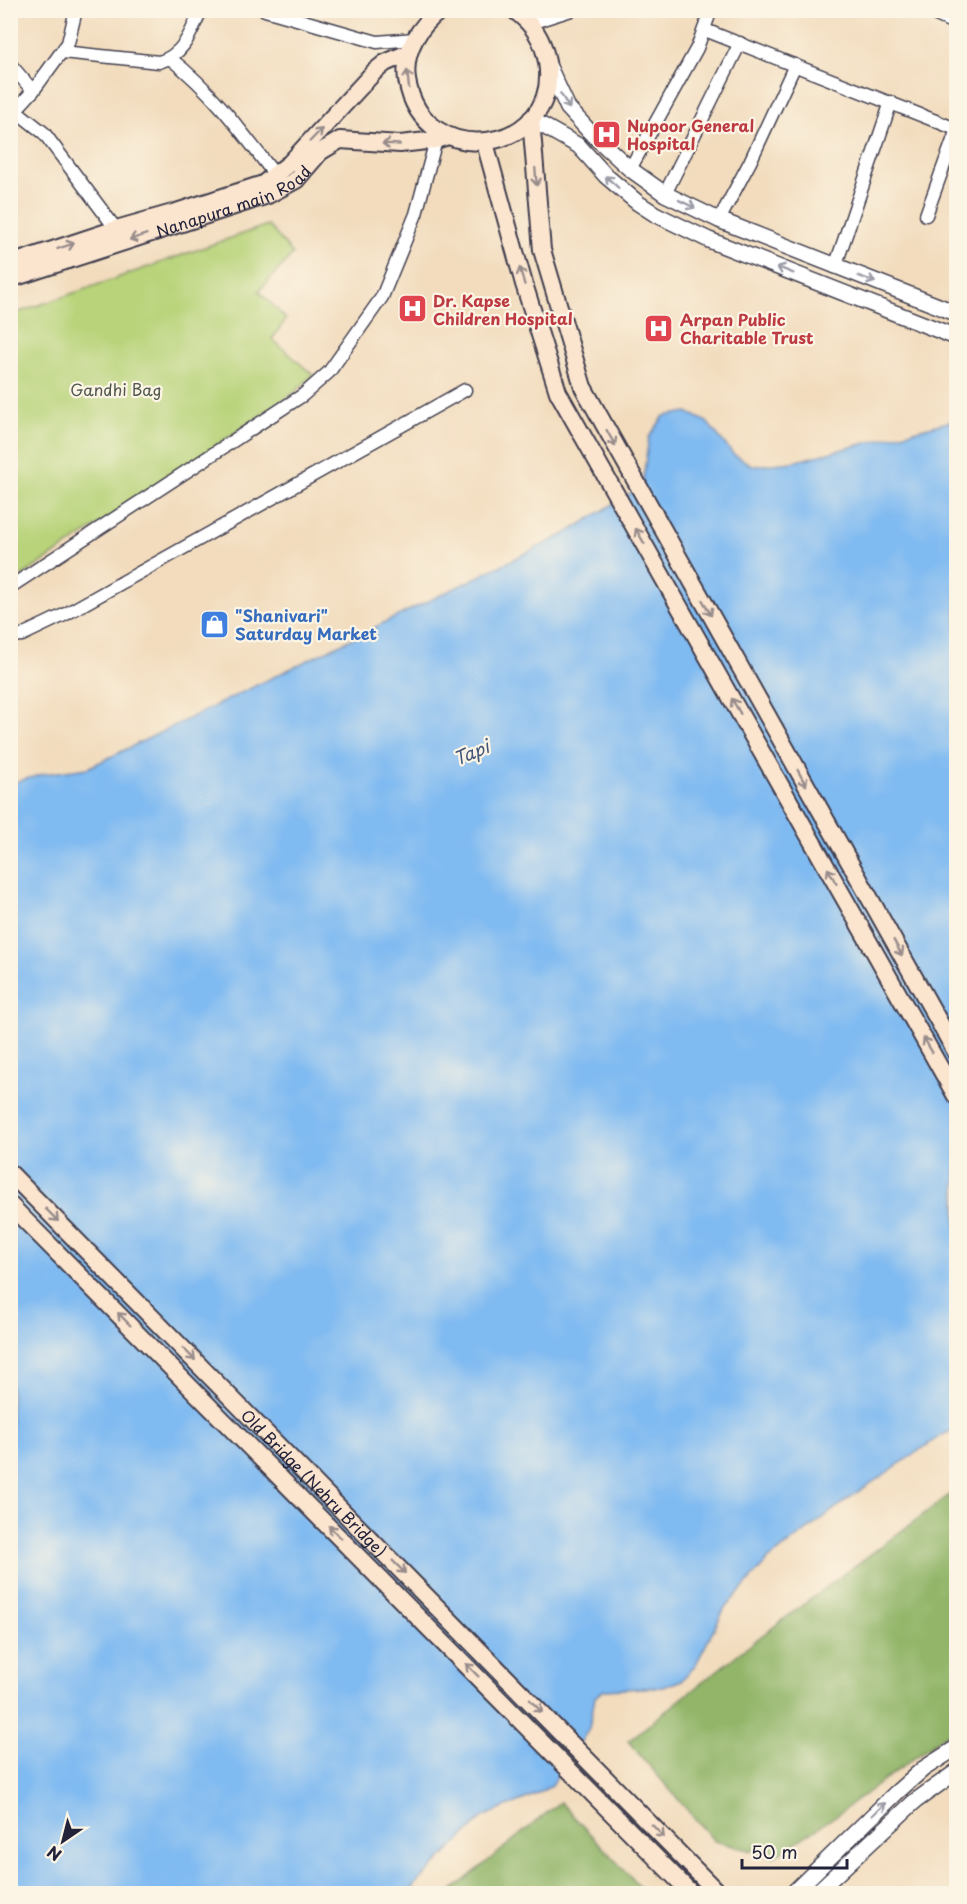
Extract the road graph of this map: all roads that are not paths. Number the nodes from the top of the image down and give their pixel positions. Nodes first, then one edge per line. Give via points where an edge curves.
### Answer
1 (76, 10) edge
2 (201, 10) edge
3 (265, 10) edge
4 (514, 10) edge
5 (571, 10) edge
6 (711, 10) edge
7 (925, 10) edge
8 (434, 13) edge
9 (530, 23) junction
10 (957, 24) edge
11 (705, 30) junction
12 (740, 43) junction
13 (411, 46) junction
14 (62, 52) junction
15 (171, 59) junction
16 (10, 64) edge
17 (548, 65) junction
18 (795, 65) junction
19 (33, 91) junction
20 (891, 102) junction
21 (13, 113) edge
22 (531, 119) junction
23 (957, 130) edge
24 (442, 138) junction
25 (485, 142) junction
26 (630, 169) junction
27 (274, 175) junction
28 (665, 194) junction
29 (926, 215) dead end
30 (719, 220) junction
31 (116, 229) junction
32 (10, 264) edge
33 (835, 267) junction
34 (10, 279) edge
35 (957, 314) edge
36 (957, 337) edge
37 (465, 390) dead end
38 (10, 587) edge
39 (10, 636) edge
40 (957, 1052) edge
41 (957, 1096) edge
42 (10, 1173) edge
43 (10, 1205) edge
44 (957, 1748) edge
45 (957, 1772) edge
46 (692, 1893) edge
47 (719, 1893) edge
48 (792, 1893) edge
49 (815, 1893) edge

1 - 14 street
2 - 15 street via 184,45
3 - 13 street via 377,42
4 - 9 main road
5 - 9 street
6 - 11 street
7 - 10 street
8 - 13 main road
9 - 17 main road via 544,46
11 - 12 street
11 - 26 street
12 - 18 street
12 - 28 street
24 -> 13 main road via 418,111 410,93 406,73
27 -> 13 main road, Nanapura main Road via 374,72
14 - 15 street via 159,62
14 - 19 street
15 - 27 street via 221,104
16 - 19 street
17 - 22 main road via 542,103
17 -> 26 street via 568,108
18 - 20 street
18 - 30 street
19 - 21 street
20 - 23 street
20 - 33 street
21 - 31 street via 44,133
22 - 25 main road via 510,135
36 -> 22 street via 708,240 655,214 606,176 579,146
22 -> 40 main road via 542,250 582,387
23 - 29 street
24 - 25 main road
24 -> 34 main road, Nanapura main Road via 400,144 340,140 320,152 296,180 268,195
24 - 38 street via 382,297 329,372 303,395
41 -> 25 main road via 558,392
26 - 28 street
27 - 31 main road, Nanapura main Road via 263,184
28 -> 30 street
30 - 33 street
32 -> 31 main road, Nanapura main Road
33 -> 35 street
37 - 39 street via 64,615 22,635
42 -> 47 main road, Old Bridge (Nehru Bridge)
46 -> 43 main road, Old Bridge (Nehru Bridge)
48 -> 44 street via 896,1793
45 - 49 street via 914,1802

